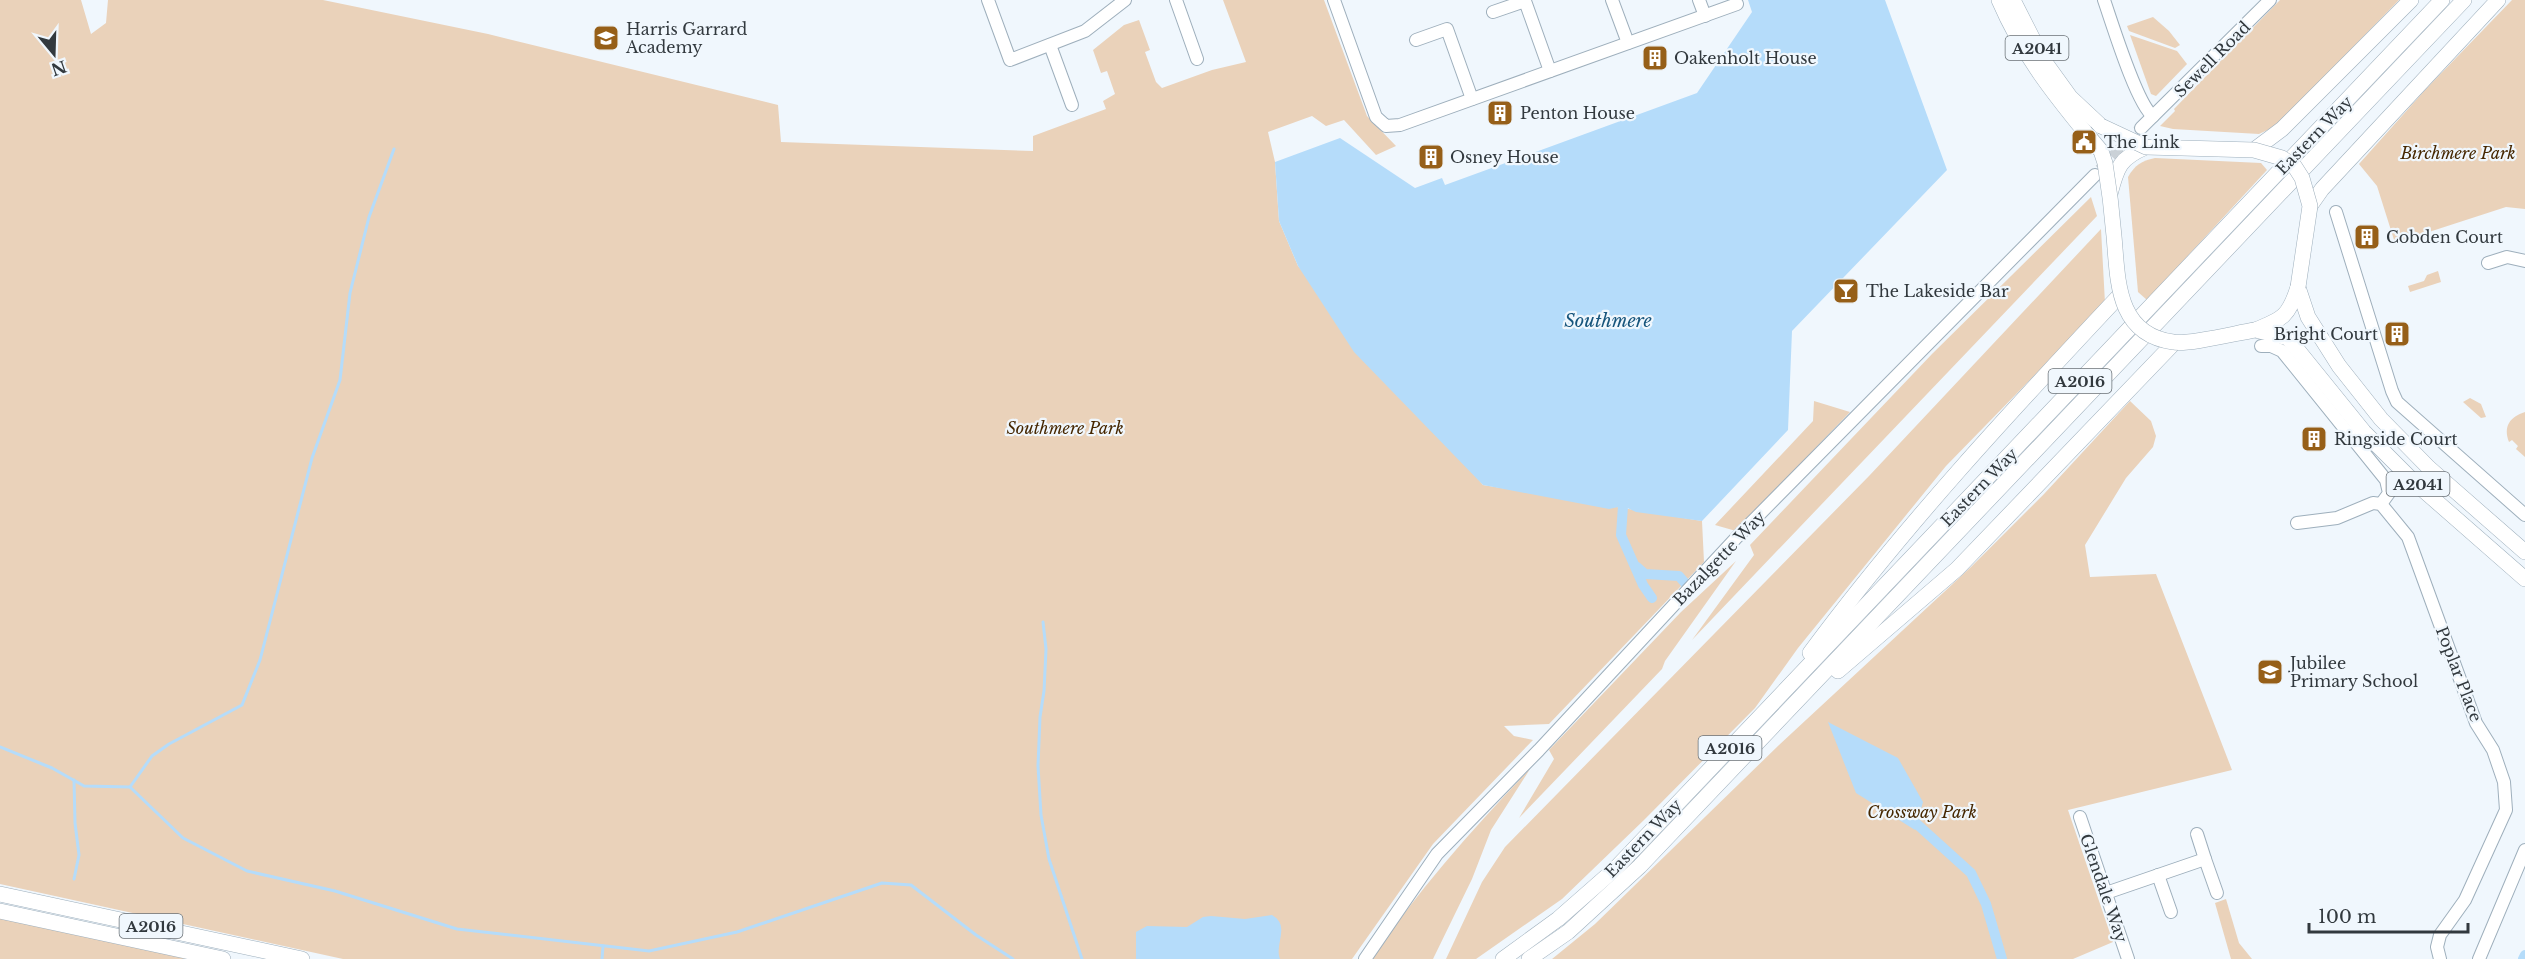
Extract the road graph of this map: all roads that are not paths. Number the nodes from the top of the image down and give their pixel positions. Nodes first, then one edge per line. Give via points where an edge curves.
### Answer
1 (988, 0) edge
2 (1125, 0) edge
3 (1176, 0) edge
4 (1334, 0) edge
5 (1612, 0) edge
6 (1699, 0) edge
7 (1999, 0) edge
8 (2013, 0) edge
9 (2104, 0) edge
10 (2251, 0) edge
11 (2270, 0) edge
12 (2411, 0) edge
13 (2442, 0) edge
14 (2464, 0) edge
15 (2498, 0) edge
16 (1737, 4) dead end
17 (2260, 11) junction
18 (1493, 12) dead end
19 (1705, 16) junction
20 (1416, 40) dead end
21 (1628, 43) junction
22 (1050, 45) junction
23 (1197, 59) dead end
24 (1550, 71) junction
25 (1472, 99) junction
26 (1072, 105) dead end
27 (2153, 116) junction
28 (2141, 128) tunnel mouth
29 (2146, 147) junction
30 (2254, 150) junction
31 (2095, 175) tunnel mouth
32 (2110, 194) junction
33 (2310, 206) junction
34 (2336, 212) dead end
35 (2525, 261) edge
36 (2488, 263) dead end
37 (2298, 287) junction
38 (2120, 295) junction
39 (2255, 330) junction
40 (2174, 343) junction
41 (2260, 346) dead end
42 (2381, 504) junction
43 (2525, 515) edge
44 (2297, 523) dead end
45 (2525, 552) edge
46 (2525, 579) edge
47 (1771, 705) junction
48 (1784, 716) junction
49 (2080, 817) dead end
50 (2197, 834) dead end
51 (2525, 850) edge
52 (2205, 859) junction
53 (2158, 875) junction
54 (2106, 892) junction
55 (2217, 893) dead end
56 (0, 894) edge
57 (0, 911) edge
58 (2171, 912) dead end
59 (1516, 956) edge
60 (223, 959) edge
61 (302, 959) edge
62 (1365, 959) edge
63 (2128, 959) edge
64 (2440, 959) edge
65 (2479, 959) edge

1 - 22 street via 1010,60
2 - 22 street via 1086,31
3 - 23 street
4 - 25 street via 1376,117 1386,126 1400,125
5 - 21 street
6 - 19 street
7 - 32 main road, A2041, bridge via 2015,38 2049,89 2101,151
8 - 29 main road, A2041, bridge via 2044,61 2070,97 2101,126
9 - 27 street via 2138,91 2147,112
10 - 17 street
11 - 17 street, Sewell Road
12 - 30 main road via 2282,129
13 - 47 main road, Eastern Way / A2016
14 - 48 main road, Eastern Way / A2016
15 - 33 main road
16 - 19 street
17 - 27 street, Sewell Road
18 - 24 street via 1525,2
19 - 21 street
20 - 25 street via 1447,29
21 - 24 street
22 - 26 street
24 - 25 street
27 - 28 street
29 - 30 main road, bridge
29 - 32 main road, bridge via 2130,154 2117,168
30 - 33 main road, bridge via 2282,158 2295,167
31 - 62 street, Bazalgette Way via 1737,537 1437,854
32 - 38 main road, bridge
33 - 37 main road, bridge
34 - 43 street via 2397,402
35 - 36 street via 2506,257
37 - 39 main road via 2292,306 2278,321
37 - 45 main road, A2041 via 2308,317 2380,419
38 - 40 main road, bridge via 2141,330
38 - 47 main road via 1998,426 1896,544
39 - 40 main road, bridge
39 - 46 main road, A2041 via 2288,338 2364,432 2413,481
40 - 48 main road via 1957,569
41 - 42 street via 2282,351 2386,480 2390,493
42 - 44 street via 2373,503 2337,518
42 - 64 street, Poplar Place via 2408,537 2476,723 2493,750 2504,782 2506,810 2464,900 2440,935
47 - 59 main road, Eastern Way / A2016 via 1615,869
48 - 59 main road, Eastern Way / A2016 via 1626,879 1568,932
49 - 54 street, Glendale Way
50 - 52 street
51 - 65 street
52 - 53 street
52 - 55 street
53 - 54 street
53 - 58 street
54 - 63 street, Glendale Way
56 - 61 main road, A2016
57 - 60 main road, A2016

